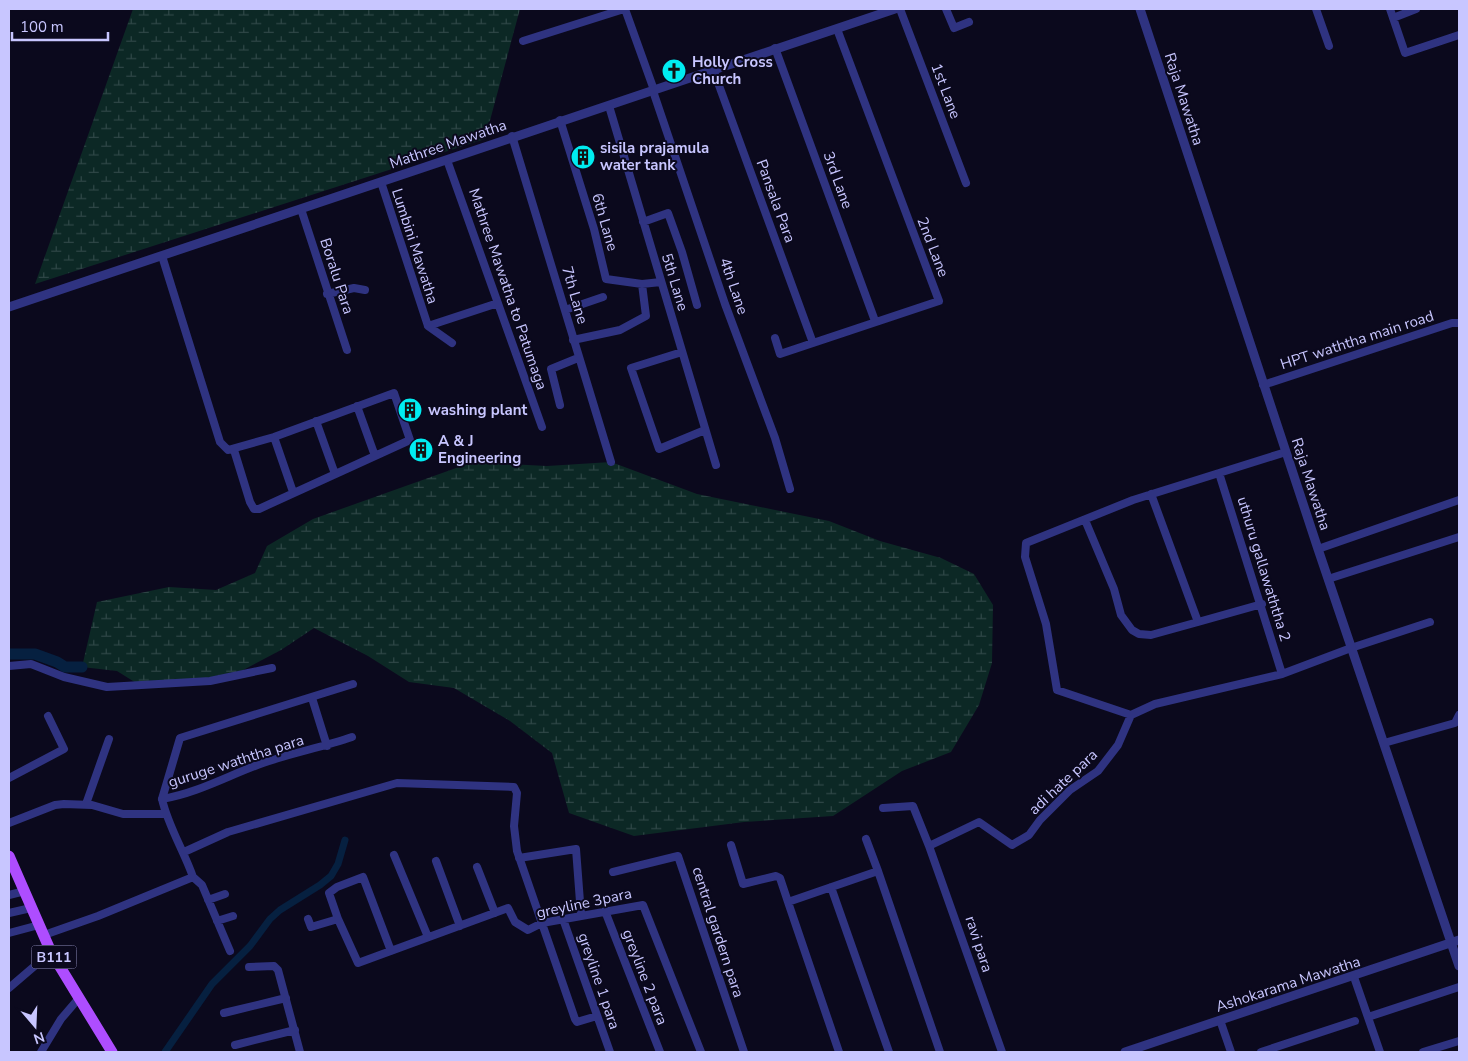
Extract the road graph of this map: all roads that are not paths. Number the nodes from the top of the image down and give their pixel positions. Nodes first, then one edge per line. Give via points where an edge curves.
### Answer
1 (624, 9) edge
2 (895, 9) edge
3 (900, 9) edge
4 (946, 9) edge
5 (1140, 9) edge
6 (1316, 9) edge
7 (1390, 9) edge
8 (1416, 9) edge
9 (1393, 18) junction
10 (969, 22) dead end
11 (837, 29) junction
12 (1459, 35) edge
13 (523, 41) dead end
14 (1329, 46) dead end
15 (774, 48) junction
16 (713, 69) junction
17 (654, 90) junction
18 (609, 106) junction
19 (560, 120) junction
20 (512, 136) junction
21 (448, 160) junction
22 (381, 182) junction
23 (966, 183) dead end
24 (301, 209) junction
25 (643, 222) junction
26 (162, 256) junction
27 (661, 282) junction
28 (642, 284) junction
29 (366, 290) dead end
30 (327, 294) junction
31 (603, 297) dead end
32 (498, 302) junction
33 (697, 305) dead end
34 (9, 307) edge
35 (564, 310) junction
36 (875, 321) junction
37 (1459, 323) edge
38 (428, 326) junction
39 (775, 338) dead end
40 (573, 340) junction
41 (452, 343) dead end
42 (813, 343) junction
43 (347, 350) dead end
44 (682, 352) junction
45 (578, 358) junction
46 (1264, 385) junction
47 (560, 405) dead end
48 (357, 406) junction
49 (316, 421) junction
50 (542, 428) dead end
51 (705, 430) junction
52 (274, 438) junction
53 (234, 450) junction
54 (1286, 452) junction
55 (374, 456) junction
56 (611, 462) dead end
57 (716, 465) dead end
58 (1219, 473) junction
59 (335, 474) junction
60 (790, 489) dead end
61 (293, 492) junction
62 (1151, 494) junction
63 (1459, 500) edge
64 (1085, 520) junction
65 (1459, 537) edge
66 (1318, 549) junction
67 (1328, 579) junction
68 (1262, 604) junction
69 (1198, 622) junction
70 (1430, 622) dead end
71 (1352, 648) junction
72 (9, 666) edge
73 (272, 668) dead end
74 (1282, 674) junction
75 (353, 684) dead end
76 (312, 698) junction
77 (1131, 714) junction
78 (1459, 715) edge
79 (48, 716) dead end
80 (352, 737) dead end
81 (109, 739) dead end
82 (1384, 743) junction
83 (327, 746) junction
84 (9, 778) edge
85 (162, 799) junction
86 (86, 804) junction
87 (883, 808) dead end
88 (165, 814) junction
89 (9, 823) edge
90 (866, 839) dead end
91 (731, 845) dead end
92 (929, 846) junction
93 (184, 852) junction
94 (394, 855) dead end
95 (9, 856) edge
96 (519, 858) junction
97 (436, 861) dead end
98 (477, 867) dead end
99 (878, 871) junction
100 (613, 872) dead end
101 (193, 878) junction
102 (831, 887) junction
103 (25, 891) junction
104 (225, 894) dead end
105 (9, 895) edge
106 (208, 900) junction
107 (788, 902) junction
108 (31, 908) junction
109 (605, 911) junction
110 (9, 913) edge
111 (495, 913) junction
112 (581, 915) junction
113 (233, 916) dead end
114 (338, 918) junction
115 (308, 919) dead end
116 (563, 919) junction
117 (217, 922) junction
118 (542, 923) junction
119 (460, 926) junction
120 (42, 930) junction
121 (9, 934) edge
122 (428, 937) junction
123 (1455, 942) edge
124 (230, 951) dead end
125 (391, 951) junction
126 (52, 952) junction
127 (1459, 966) edge
128 (249, 968) dead end
129 (1354, 977) junction
130 (1459, 987) edge
131 (9, 988) edge
132 (79, 998) junction
133 (286, 998) junction
134 (224, 1013) dead end
135 (597, 1016) junction
136 (1368, 1017) junction
137 (1220, 1020) junction
138 (1355, 1021) dead end
139 (294, 1030) junction
140 (1459, 1041) edge
141 (235, 1045) dead end
142 (41, 1052) edge
143 (112, 1052) edge
144 (300, 1052) edge
145 (610, 1052) edge
146 (660, 1052) edge
147 (701, 1052) edge
148 (744, 1052) edge
149 (838, 1052) edge
150 (889, 1052) edge
151 (940, 1052) edge
152 (1002, 1052) edge
153 (1125, 1052) edge
154 (1231, 1052) edge
155 (1261, 1052) edge
156 (1380, 1052) edge
157 (1423, 1052) edge

1 - 13 street
1 - 17 street, 4th Lane
2 - 11 street, Mathree Mawatha
3 - 23 street, 1st Lane
4 - 10 street via 954,28
5 - 46 street, Raja Mawatha
6 - 14 street
7 - 9 street
8 - 9 street
9 - 12 street via 1405,53
11 - 15 street, Mathree Mawatha
11 - 36 street, 2nd Lane via 939,301
15 - 16 street, Mathree Mawatha
15 - 36 street, 3rd Lane
16 - 17 street, Mathree Mawatha
16 - 42 street, Pansala Para
17 - 18 street, Mathree Mawatha
17 - 60 street, 4th Lane
18 - 19 street, Mathree Mawatha
18 - 25 street, 5th Lane
19 - 20 street, Mathree Mawatha
19 - 28 street, 6th Lane via 594,228 606,279
20 - 21 street, Mathree Mawatha
20 - 35 street, 7th Lane
21 - 22 street, Mathree Mawatha
21 - 32 street, Mathree Mawatha to Patumaga
22 - 24 street, Mathree Mawatha
22 - 38 street, Lumbini Mawatha
24 - 26 street, Mathree Mawatha
24 - 30 street, Boralu Para
25 - 27 street, 5th Lane
25 - 33 street via 668,213
26 - 34 street, Mathree Mawatha
26 - 53 street via 221,445
27 - 28 street, 6th Lane
27 - 44 street, 5th Lane
28 - 40 street via 646,316 620,330
29 - 30 street via 354,288
30 - 43 street, Boralu Para
31 - 35 street
32 - 38 street, Lumbini Mawatha
32 - 50 street, Mathree Mawatha to Patumaga
35 - 40 street, 7th Lane
36 - 42 street, 2nd Lane
37 - 46 street, HPT waththa main road
38 - 41 street
39 - 42 street, 2nd Lane via 780,354
40 - 45 street, 7th Lane
44 - 51 street, 5th Lane
44 - 51 street via 632,368 659,449
45 - 47 street via 550,369
45 - 56 street, 7th Lane
46 - 54 street, Raja Mawatha
48 - 49 street
48 - 55 street
48 - 55 street via 394,393 410,437 408,442
49 - 52 street
49 - 59 street
51 - 57 street, 5th Lane
52 - 53 street
52 - 61 street
53 - 61 street via 254,509
54 - 58 street
54 - 66 street, Raja Mawatha
55 - 59 street
58 - 62 street
58 - 68 street, uthuru gallawaththa 2
59 - 61 street
62 - 64 street
62 - 69 street
63 - 66 street
64 - 69 street via 1114,589 1121,615 1132,630 1150,635
64 - 77 street via 1026,543 1025,557 1046,624 1057,690
65 - 67 street
66 - 67 street, Raja Mawatha
67 - 71 street, Raja Mawatha
68 - 69 street
68 - 74 street, uthuru gallawaththa 2
70 - 71 street
71 - 74 street
71 - 82 street, Raja Mawatha
72 - 73 street via 31,664 64,677 108,687 210,681
74 - 77 street via 1155,704
75 - 76 street
76 - 83 street
76 - 85 street via 180,738
77 - 92 street, adi hate para via 1118,745 1098,771 1070,790 1018,843 1012,845 979,822
78 - 82 street via 1455,723
79 - 84 street via 64,749
80 - 83 street, guruge waththa para
81 - 86 street
82 - 123 street, Raja Mawatha
83 - 85 street, guruge waththa para via 263,763 222,781
85 - 88 street, guruge waththa para
86 - 88 street via 122,814
86 - 89 street via 54,805
87 - 92 street via 914,806
88 - 93 street, guruge waththa para
90 - 99 street
91 - 107 street via 743,884 776,876 780,878
92 - 152 street, ravi para
93 - 96 street via 228,832 397,783 514,787 517,793 514,826
93 - 101 street, guruge waththa para
94 - 122 street
95 - 103 main road, B111
96 - 112 street via 576,849
96 - 118 street
97 - 119 street
98 - 111 street
99 - 102 street
99 - 151 street
100 - 148 street, central gardern para via 678,856
101 - 106 street, guruge waththa para via 202,885
101 - 120 street
102 - 107 street
102 - 150 street
103 - 105 street
103 - 108 main road, B111
104 - 106 street
106 - 117 street, guruge waththa para
107 - 149 street
108 - 110 street
108 - 120 main road, B111
109 - 112 street, greyline 3para
109 - 146 street, greyline 2 para
109 - 147 street, greyline 3para via 644,905
111 - 118 street, greyline 3para via 508,908 515,922 528,930
111 - 119 street
112 - 116 street, greyline 3para
113 - 117 street
114 - 115 street via 311,927
114 - 125 street via 358,963
114 - 125 street via 329,893 363,877
116 - 118 street, greyline 3para
116 - 135 street, greyline 1 para
117 - 124 street, guruge waththa para
118 - 135 street via 577,1022
119 - 122 street
120 - 121 street
120 - 126 main road, B111
122 - 125 street
123 - 127 street, Raja Mawatha
123 - 129 street, Ashokarama Mawatha
126 - 131 street
126 - 132 main road, B111
128 - 133 street via 274,966 280,974
129 - 136 street
129 - 137 street, Ashokarama Mawatha
130 - 136 street
132 - 142 street via 61,1019
132 - 143 main road, B111
133 - 134 street
133 - 139 street
135 - 145 street, greyline 1 para
136 - 156 street
137 - 153 street, Ashokarama Mawatha
137 - 154 street
138 - 155 street
139 - 141 street
139 - 144 street
140 - 157 street

